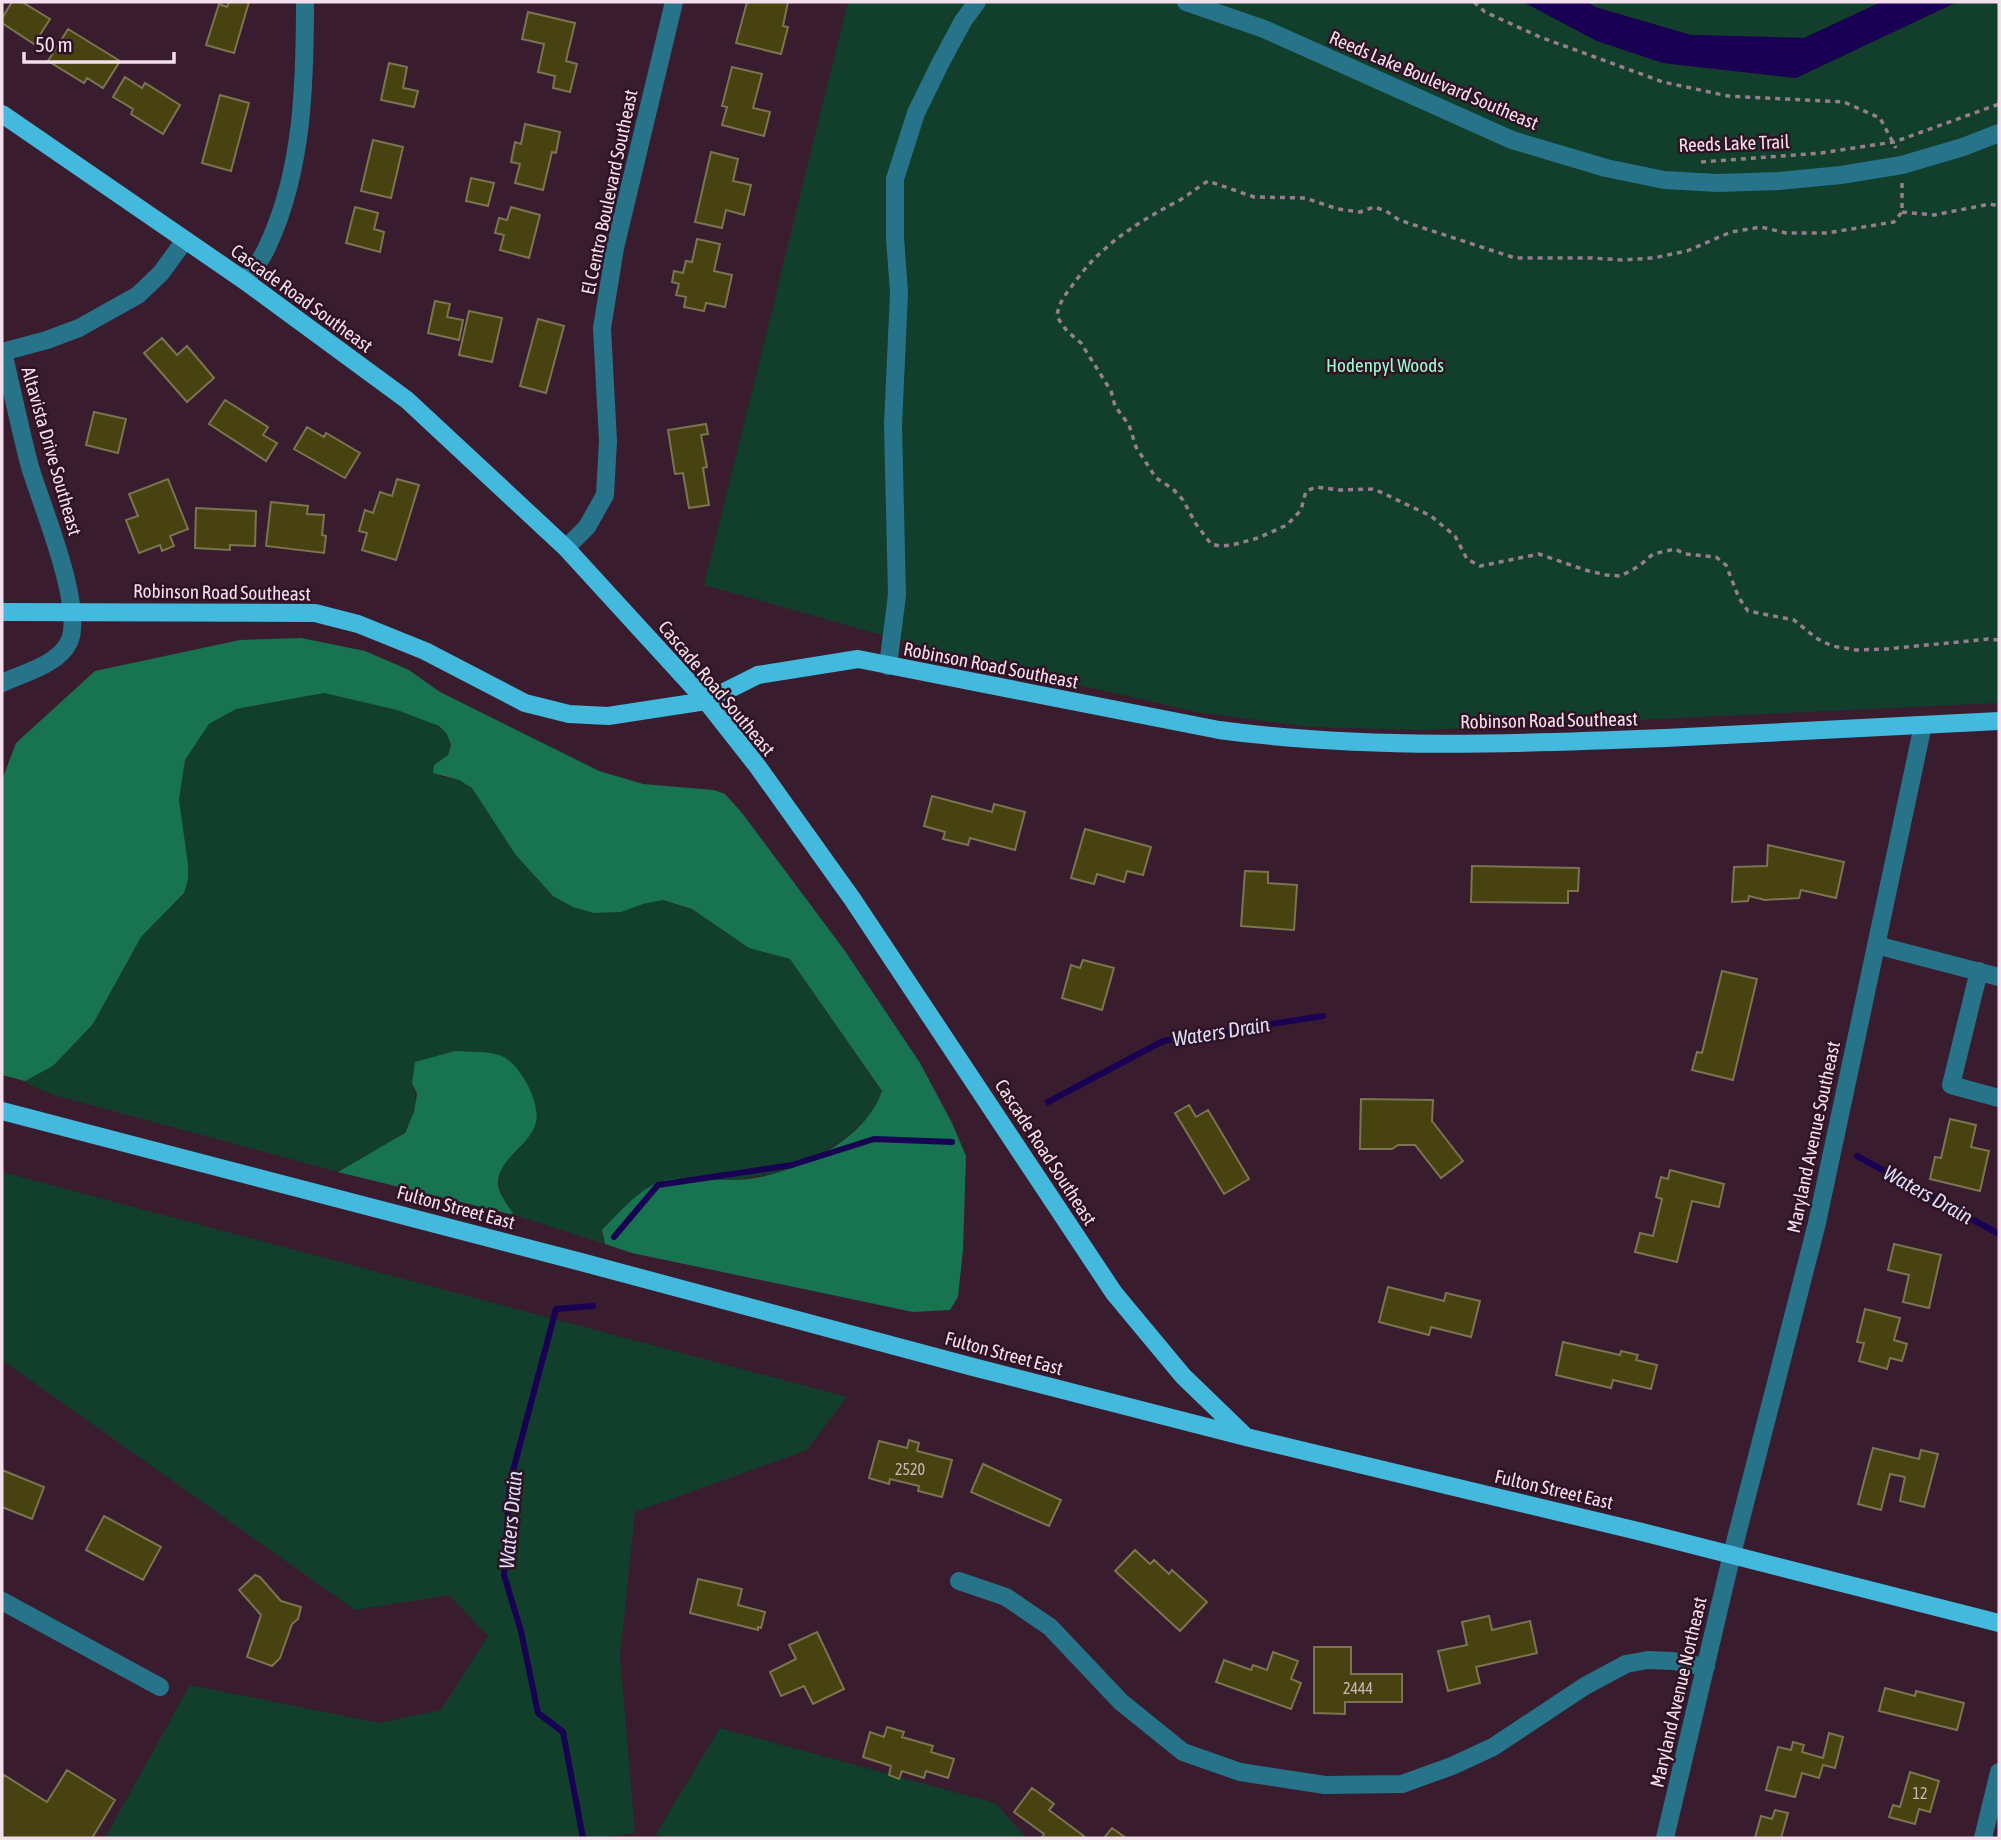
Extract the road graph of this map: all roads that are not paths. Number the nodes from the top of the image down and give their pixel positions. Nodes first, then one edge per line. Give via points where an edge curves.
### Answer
1 (305, 2) edge
2 (674, 2) edge
3 (977, 2) edge
4 (1186, 2) edge
5 (2, 114) edge
6 (1999, 133) edge
7 (185, 240) junction
8 (245, 281) junction
9 (2, 352) edge
10 (566, 548) junction
11 (2, 612) edge
12 (73, 612) junction
13 (888, 666) junction
14 (2, 683) edge
15 (706, 701) junction
16 (1999, 721) edge
17 (1923, 726) junction
18 (1876, 945) junction
19 (1979, 971) junction
20 (1999, 977) edge
21 (1999, 1098) edge
22 (2, 1111) edge
23 (1246, 1437) junction
24 (1732, 1554) junction
25 (959, 1581) dead end
26 (2, 1601) edge
27 (1999, 1623) edge
28 (1706, 1667) junction
29 (160, 1687) dead end
30 (1999, 1772) edge
31 (1665, 1838) edge
32 (1983, 1838) edge

1 - 8 street via 298,140 285,201 268,247
2 - 10 street, El Centro Boulevard Southeast via 615,248 602,328 608,441 605,495 587,527
3 - 13 street via 916,113 895,179 899,293 892,425 897,584
4 - 6 street, Reeds Lake Boulevard Southeast via 1264,29 1512,139 1606,168 1664,180 1718,183 1841,175 1902,165
5 - 7 main road, Cascade Road Southeast
7 - 8 main road, Cascade Road Southeast
7 - 9 street, Altavista Drive Southeast via 138,295 79,328
8 - 10 main road, Cascade Road Southeast via 407,400
9 - 12 street, Altavista Drive Southeast
10 - 15 main road, Cascade Road Southeast
11 - 12 main road, Robinson Road Southeast
12 - 14 street via 70,642 54,660
12 - 15 main road, Robinson Road Southeast via 315,613 358,624 425,651 525,704 569,714 608,716
13 - 15 main road, Robinson Road Southeast via 858,659 758,675
13 - 17 main road, Robinson Road Southeast via 1219,730 1315,740 1583,741
15 - 23 main road, Cascade Road Southeast via 826,860 1114,1293 1183,1376
16 - 17 main road, Robinson Road Southeast
17 - 18 street, Maryland Avenue Southeast
18 - 19 street
18 - 24 street, Maryland Avenue Southeast via 1817,1223
19 - 20 street
19 - 21 street via 1951,1085
22 - 23 main road, Fulton Street East
23 - 24 main road, Fulton Street East
24 - 27 main road, Fulton Street East
24 - 28 street, Maryland Avenue Northeast
25 - 28 street via 1006,1597 1050,1627 1121,1702 1183,1752 1240,1772 1325,1785 1402,1784 1452,1766 1493,1747 1626,1664 1648,1660
26 - 29 street
28 - 31 street, Maryland Avenue Northeast
30 - 32 street

